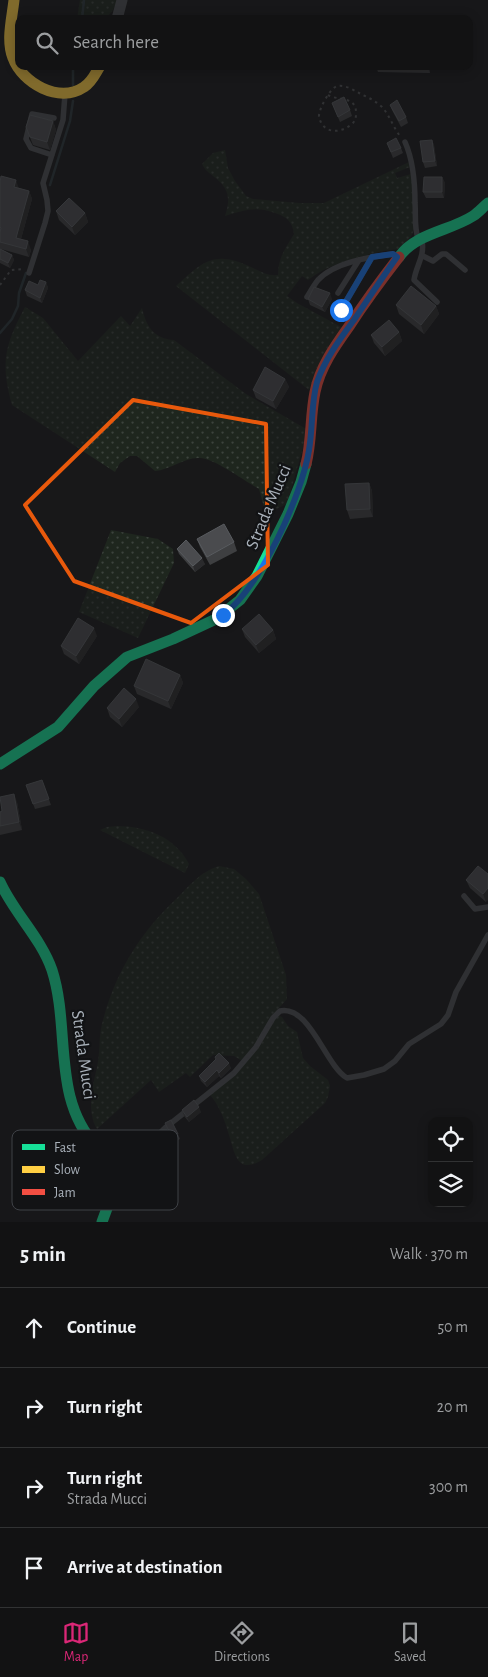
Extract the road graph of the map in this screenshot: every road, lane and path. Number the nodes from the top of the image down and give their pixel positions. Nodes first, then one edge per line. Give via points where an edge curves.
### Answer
1 (14, 0) edge
2 (122, 0) edge
3 (118, 15) edge
4 (15, 61) edge
5 (19, 70) edge
6 (98, 70) edge
7 (64, 94) junction
8 (328, 95) junction
9 (54, 118) dead end
10 (405, 142) joint
11 (52, 155) junction
12 (488, 203) edge
13 (420, 240) junction
14 (423, 256) junction
15 (372, 257) junction
16 (397, 257) junction
17 (359, 260) junction
18 (465, 270) dead end
19 (29, 272) joint
20 (0, 285) edge
21 (338, 293) dead end
22 (307, 297) edge
23 (437, 302) dead end
24 (341, 310) dead end
25 (0, 764) edge
26 (0, 882) edge
27 (464, 896) dead end
28 (488, 907) edge
29 (488, 935) edge
30 (82, 1130) edge
31 (163, 1130) edge
32 (106, 1210) edge
33 (102, 1222) edge

1 - 4 street via 10,49
2 - 3 street
5 - 7 street via 34,85
6 - 7 street via 90,83
7 - 11 lane via 64,120
8 - 8 path via 349,101 356,111 351,125 337,132 330,131 319,117
8 - 10 path via 332,88 343,86 374,101 387,112 394,129
9 - 11 lane via 32,114 26,138 32,148
10 - 13 lane via 412,172 416,232
11 - 19 lane via 43,183 47,217
12 - 13 street, Strada Mucci via 473,216
13 - 14 lane
13 - 16 street, Strada Mucci
14 - 18 lane via 432,261 446,254
14 - 23 lane via 414,280
15 - 16 lane via 393,254
15 - 17 lane
15 - 24 lane
16 - 25 street, Strada Mucci via 325,363 315,392 304,474 284,522 250,586 232,607 216,619 127,658 94,686 58,726
17 - 21 lane
17 - 22 lane via 338,267 318,280
19 - 20 path via 11,270
26 - 30 street, Strada Mucci via 52,969 60,1010 67,1092
27 - 28 lane via 475,909
29 - 31 lane via 445,1020 409,1044 384,1069 347,1078 337,1070 302,1019 290,1011 280,1011 234,1073
32 - 33 street

